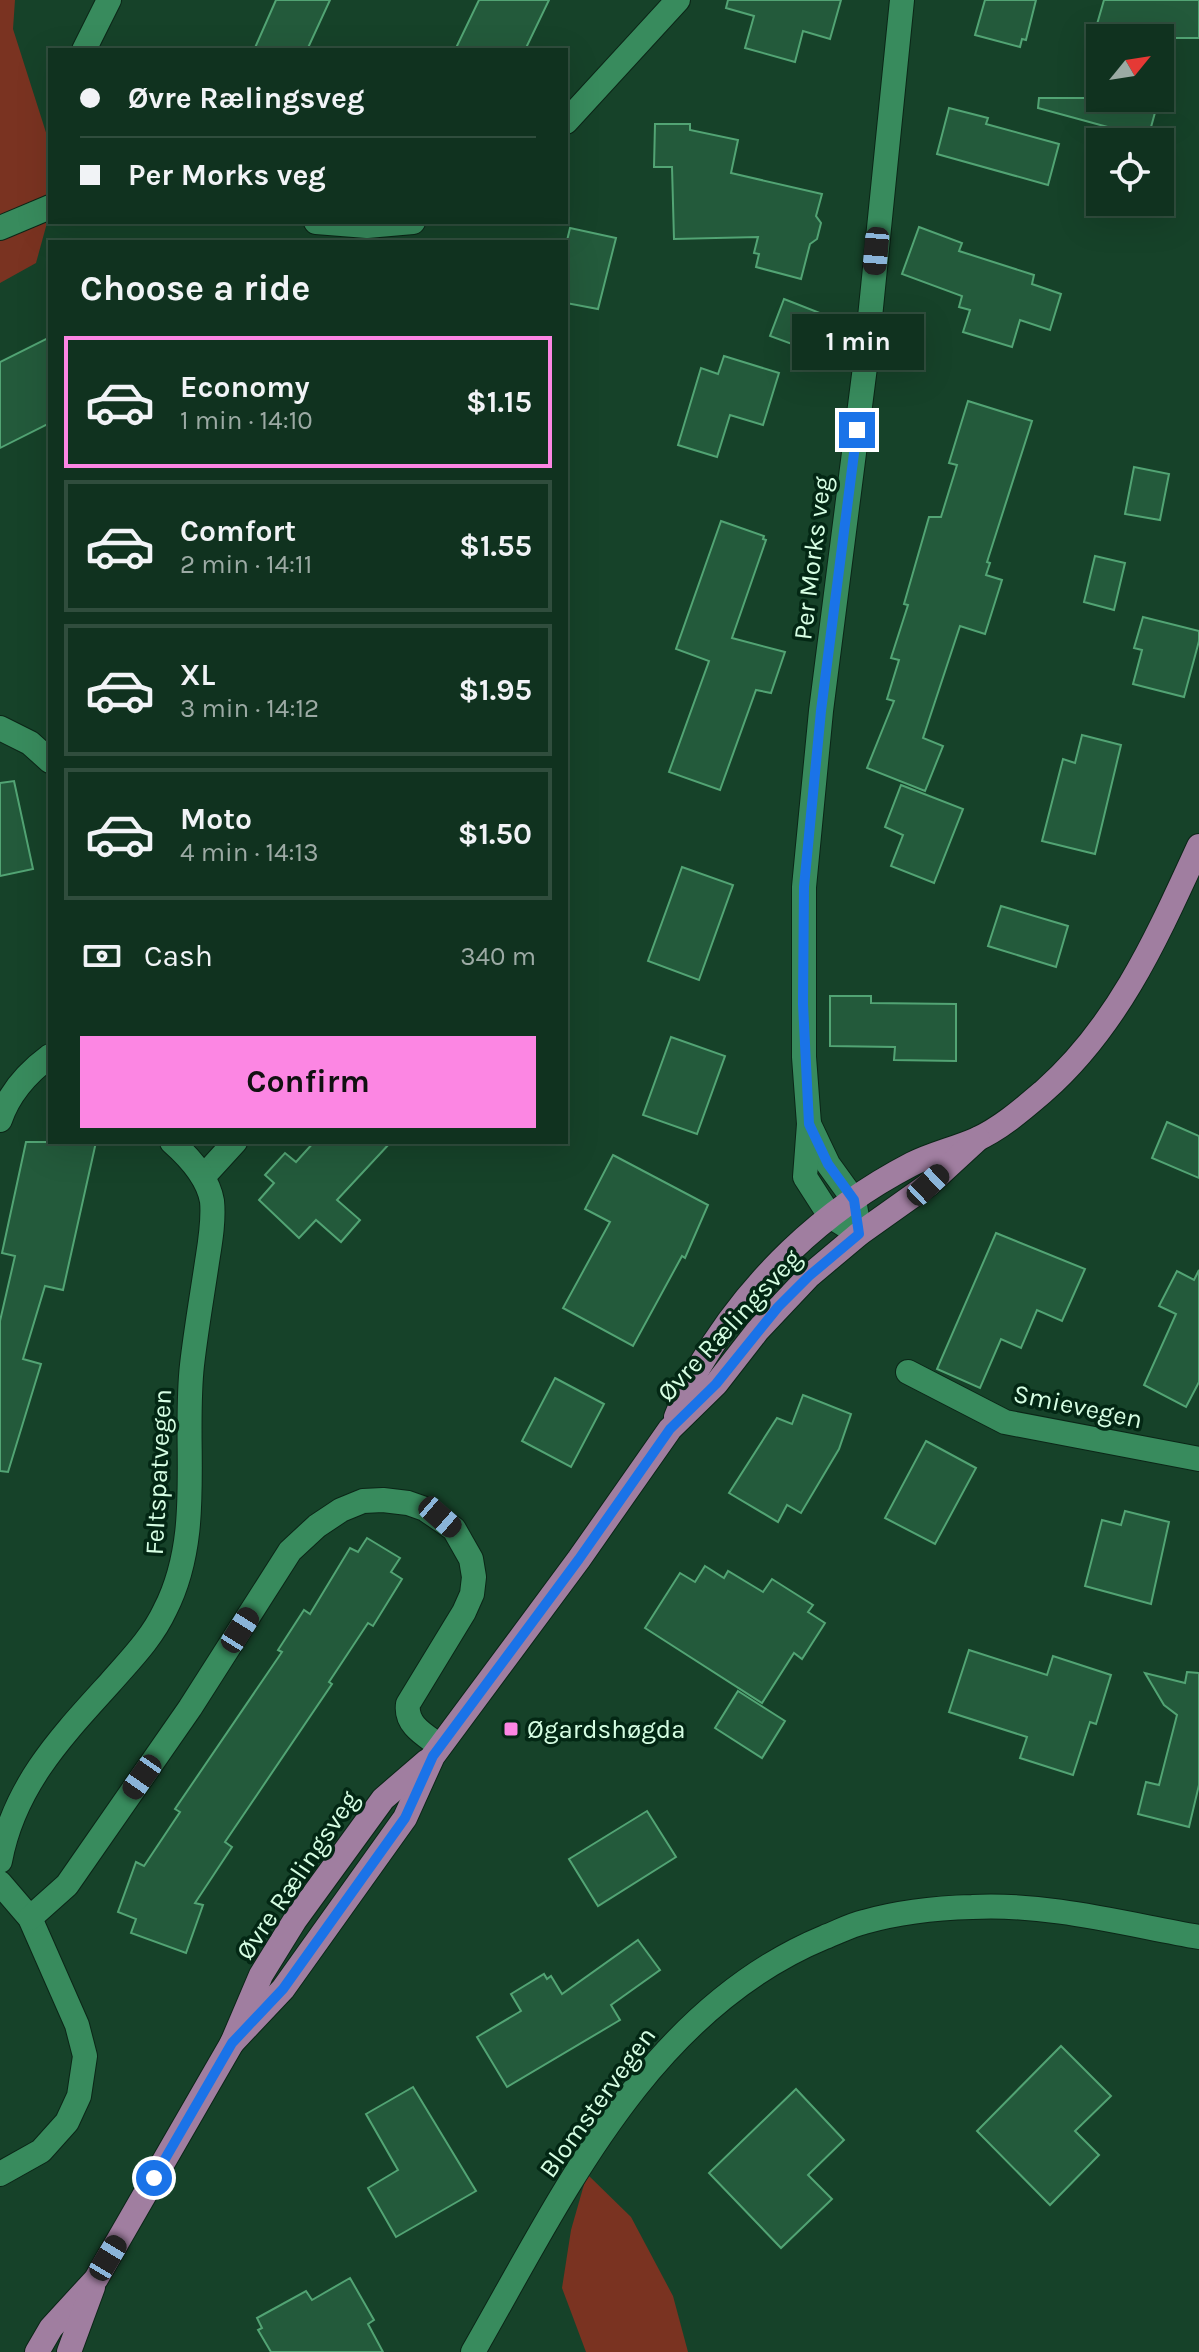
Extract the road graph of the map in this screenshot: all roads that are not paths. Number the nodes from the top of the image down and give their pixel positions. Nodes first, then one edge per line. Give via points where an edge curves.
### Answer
1 (109, 0) edge
2 (678, 0) edge
3 (902, 0) edge
4 (85, 48) edge
5 (568, 120) edge
6 (48, 208) edge
7 (342, 224) edge
8 (390, 224) edge
9 (0, 228) edge
10 (0, 728) edge
11 (48, 759) edge
12 (1199, 846) edge
13 (48, 1058) edge
14 (0, 1120) edge
15 (809, 1124) junction
16 (978, 1139) junction
17 (174, 1144) edge
18 (233, 1144) edge
19 (203, 1177) junction
20 (854, 1200) junction
21 (830, 1216) junction
22 (859, 1234) junction
23 (908, 1372) dead end
24 (670, 1429) junction
25 (1199, 1459) edge
26 (437, 1751) junction
27 (0, 1861) edge
28 (0, 1883) edge
29 (30, 1918) junction
30 (1199, 1937) edge
31 (0, 2174) edge
32 (96, 2279) junction
33 (37, 2352) edge
34 (69, 2352) edge
35 (473, 2352) edge

1 - 4 street
2 - 5 street
3 - 15 street, Per Morks veg via 804,887
6 - 9 street
7 - 8 street
10 - 11 street
12 - 16 main road, Øvre Rælingsveg via 1141,967 1106,1023 1043,1091
13 - 14 street via 26,1077
15 - 20 street, Per Morks veg via 828,1164
15 - 21 street, Per Morks veg via 805,1177
16 - 20 main road, Øvre Rælingsveg via 914,1163
16 - 22 main road, Øvre Rælingsveg via 928,1185
17 - 19 street, Feltspatvegen
18 - 19 street
19 - 27 street, Feltspatvegen via 212,1201 211,1233 192,1368 190,1512 183,1566 165,1611 141,1648 46,1756 23,1793
20 - 21 main road, Øvre Rælingsveg
20 - 22 street, Per Morks veg
21 - 22 street, Per Morks veg
21 - 24 main road, Øvre Rælingsveg via 787,1253 738,1310 698,1368
22 - 24 main road, Øvre Rælingsveg via 778,1307 716,1384
23 - 25 street, Smievegen via 1005,1422
24 - 26 main road, Øvre Rælingsveg
26 - 29 street via 411,1722 408,1704 472,1594 471,1559 454,1529 425,1509 363,1501 317,1526 290,1551 190,1708 67,1885
26 - 32 main road, Øvre Rælingsveg via 383,1799 261,1975 232,2043
28 - 29 street
29 - 31 street via 77,2025 85,2056 79,2096 67,2122 41,2151
30 - 35 street, Blomstervegen via 1037,1908 974,1907 863,1922 798,1948 743,1981 694,2022 646,2074 573,2178
32 - 33 main road, Øvre Rælingsveg via 51,2328
32 - 34 main road, Øvre Rælingsveg

